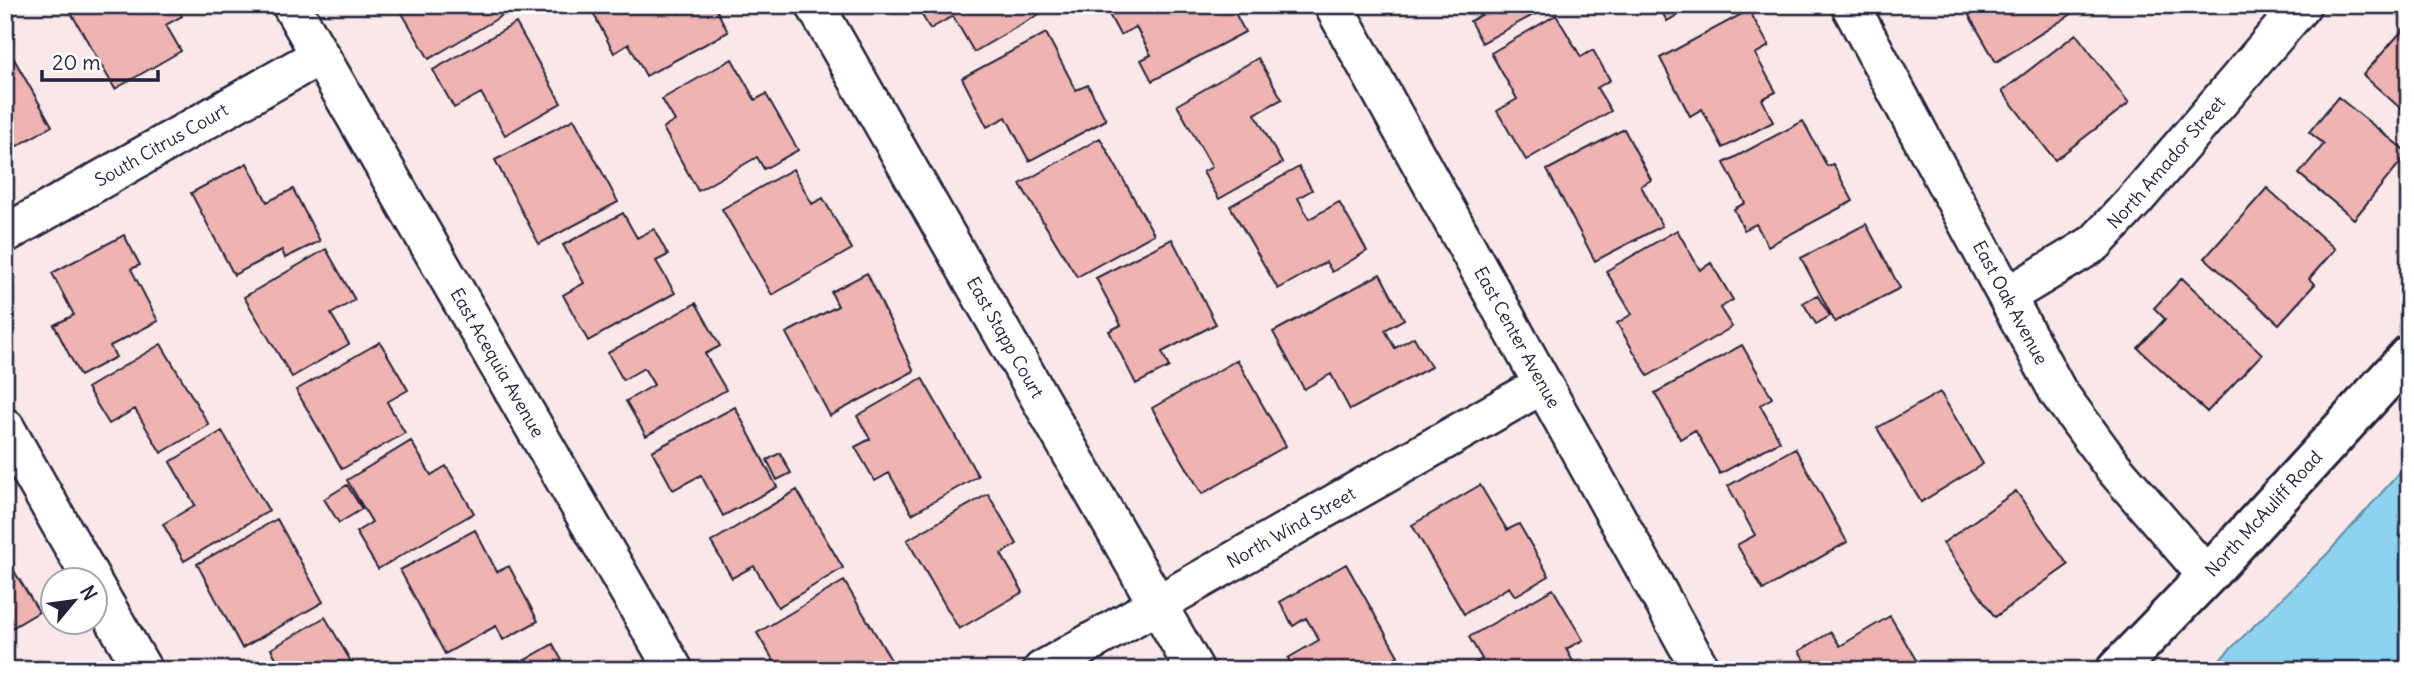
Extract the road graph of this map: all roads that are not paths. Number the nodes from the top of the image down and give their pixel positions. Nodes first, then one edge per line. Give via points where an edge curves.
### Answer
1 (291, 5) edge
2 (815, 5) edge
3 (1333, 5) edge
4 (1850, 5) edge
5 (2302, 5) edge
6 (319, 56) junction
7 (5, 234) edge
8 (2009, 295) junction
9 (2409, 355) edge
10 (1542, 384) junction
11 (5, 427) edge
12 (84, 566) edge
13 (2207, 576) junction
14 (1157, 604) junction
15 (108, 609) edge
16 (142, 669) edge
17 (674, 670) edge
18 (1042, 670) edge
19 (1195, 670) edge
20 (1701, 670) edge
21 (2116, 670) edge

1 - 6 street, East Acequia Avenue
2 - 14 street, East Stapp Court
3 - 10 street, East Center Avenue
4 - 8 street, East Oak Avenue
5 - 8 street, North Amador Street via 2095,243
6 - 7 street, South Citrus Court
6 - 17 street, East Acequia Avenue
8 - 13 street, East Oak Avenue via 2058,391 2113,467
9 - 13 street, North McAuliff Road
10 - 14 street, North Wind Street
10 - 20 street, East Center Avenue
11 - 12 street
13 - 21 street, North McAuliff Road
14 - 18 street, North Wind Street
14 - 19 street, East Stapp Court
15 - 16 street

